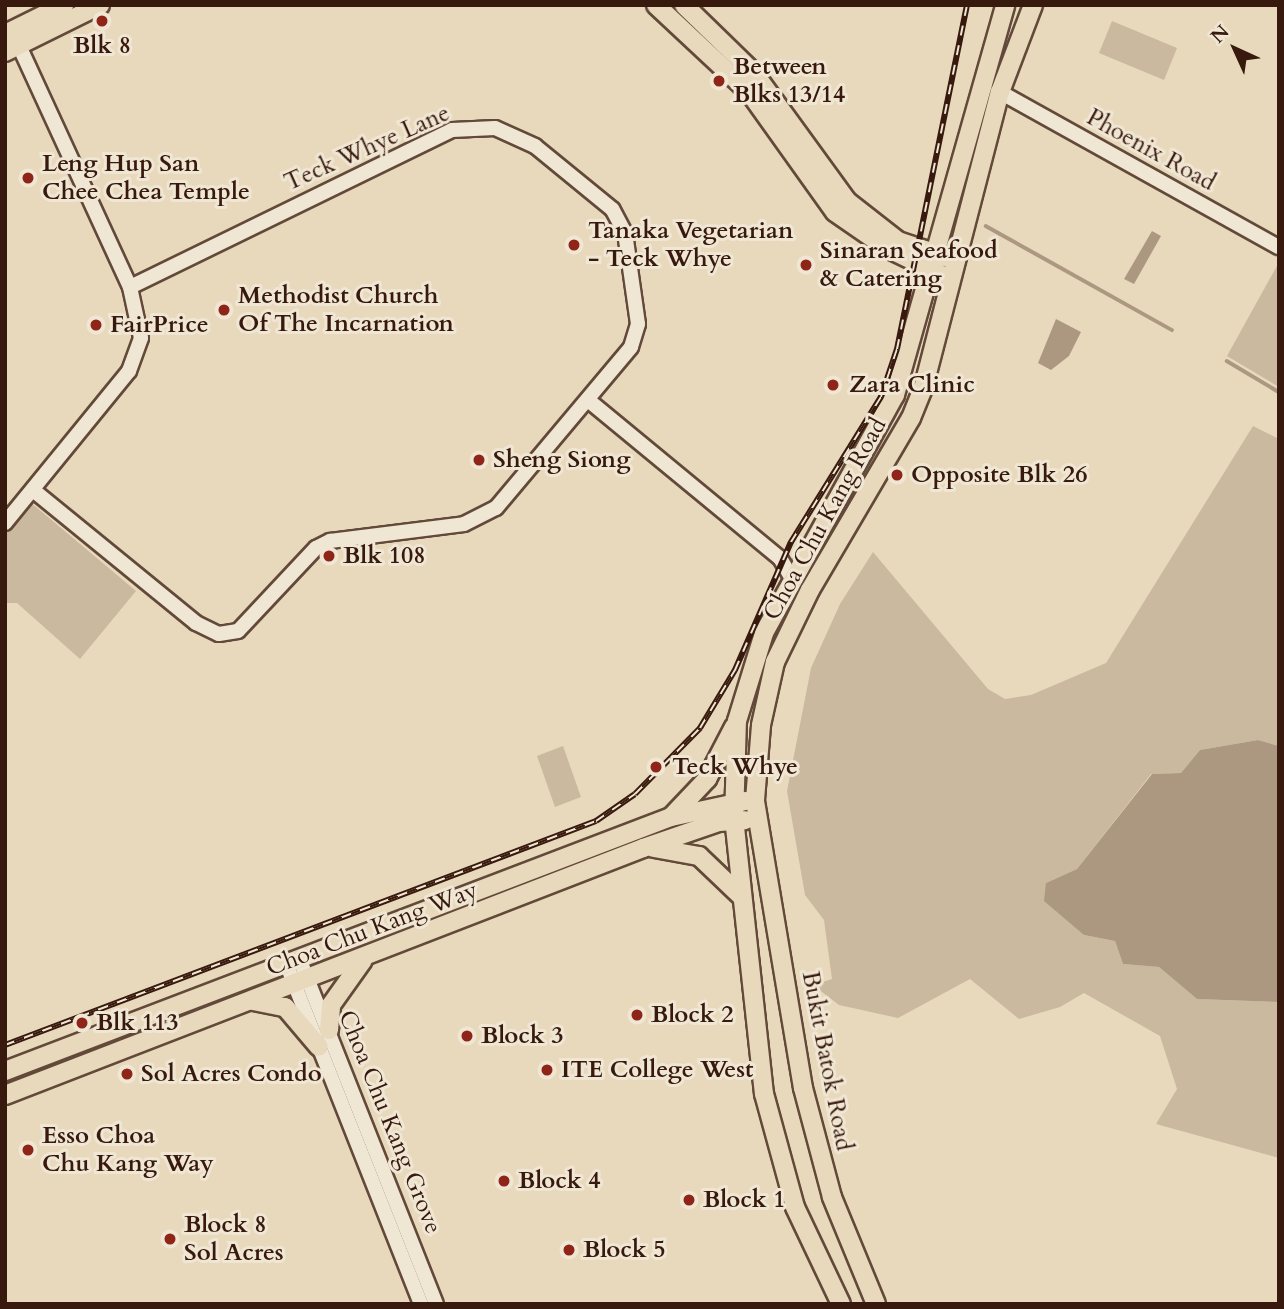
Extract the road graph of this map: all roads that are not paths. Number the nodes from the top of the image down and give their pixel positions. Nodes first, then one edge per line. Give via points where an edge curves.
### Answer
1 (64, 5) edge
2 (100, 5) edge
3 (656, 5) edge
4 (684, 5) edge
5 (1005, 5) edge
6 (1033, 5) edge
7 (10, 41) edge
8 (1000, 92) junction
9 (948, 214) junction
10 (908, 244) junction
11 (1279, 247) edge
12 (932, 262) junction
13 (954, 268) junction
14 (130, 287) junction
15 (587, 400) junction
16 (33, 490) junction
17 (5, 523) edge
18 (806, 552) junction
19 (780, 558) junction
20 (792, 579) junction
21 (737, 720) junction
22 (755, 800) junction
23 (735, 801) junction
24 (671, 817) junction
25 (734, 820) junction
26 (759, 820) junction
27 (643, 848) junction
28 (742, 897) junction
29 (366, 957) junction
30 (293, 960) junction
31 (303, 982) junction
32 (253, 1001) junction
33 (329, 1030) junction
34 (319, 1047) junction
35 (5, 1072) edge
36 (5, 1095) edge
37 (421, 1303) edge
38 (436, 1304) edge
39 (841, 1304) edge
40 (876, 1304) edge

1 - 7 main road
2 - 7 main road
3 - 12 main road via 750,93 835,212 861,233
4 - 10 main road via 754,73 839,193 880,229
5 - 9 main road, Choa Chu Kang Road
6 - 8 main road, Choa Chu Kang Road
7 - 14 street
8 - 11 street, Phoenix Road
8 - 13 main road, Choa Chu Kang Road
9 - 10 main road
9 - 12 main road, Choa Chu Kang Road
10 - 12 main road
12 - 13 main road
12 - 18 main road, Choa Chu Kang Road via 895,395
13 - 22 main road, Choa Chu Kang Road via 911,418 810,590 775,662 761,725
14 - 15 street, Teck Whye Lane via 452,130 507,130 604,201 625,233 636,335
14 - 16 street via 141,338 132,363
15 - 16 street, Teck Whye Lane via 503,500 478,520 330,541 316,548 251,623 219,634 195,623
15 - 19 street
16 - 17 street
18 - 19 street
18 - 20 main road, Choa Chu Kang Road
19 - 20 street
20 - 21 main road, Choa Chu Kang Road via 764,633
21 - 23 main road, Choa Chu Kang Road
21 - 24 main road via 707,779
22 - 23 main road, Choa Chu Kang Way
22 - 26 main road, Choa Chu Kang Road
23 - 24 main road, Choa Chu Kang Way
23 - 25 main road, Choa Chu Kang Road
24 - 30 main road, Choa Chu Kang Way
25 - 26 main road, Choa Chu Kang Way
25 - 27 main road, Choa Chu Kang Way
25 - 28 main road
26 - 40 main road, Bukit Batok Road via 803,1088 832,1197
27 - 28 main road via 673,848 699,856
27 - 29 main road, Choa Chu Kang Way
28 - 39 main road via 761,1075 775,1140 795,1207
29 - 31 main road, Choa Chu Kang Way
29 - 33 main road via 331,1004
30 - 31 street, Choa Chu Kang Grove
30 - 35 main road, Choa Chu Kang Way
31 - 32 main road, Choa Chu Kang Way
31 - 33 street, Choa Chu Kang Grove
31 - 34 street, Choa Chu Kang Grove
32 - 34 main road via 285,1007
32 - 36 main road, Choa Chu Kang Way
33 - 38 street, Choa Chu Kang Grove
34 - 37 street, Choa Chu Kang Grove

